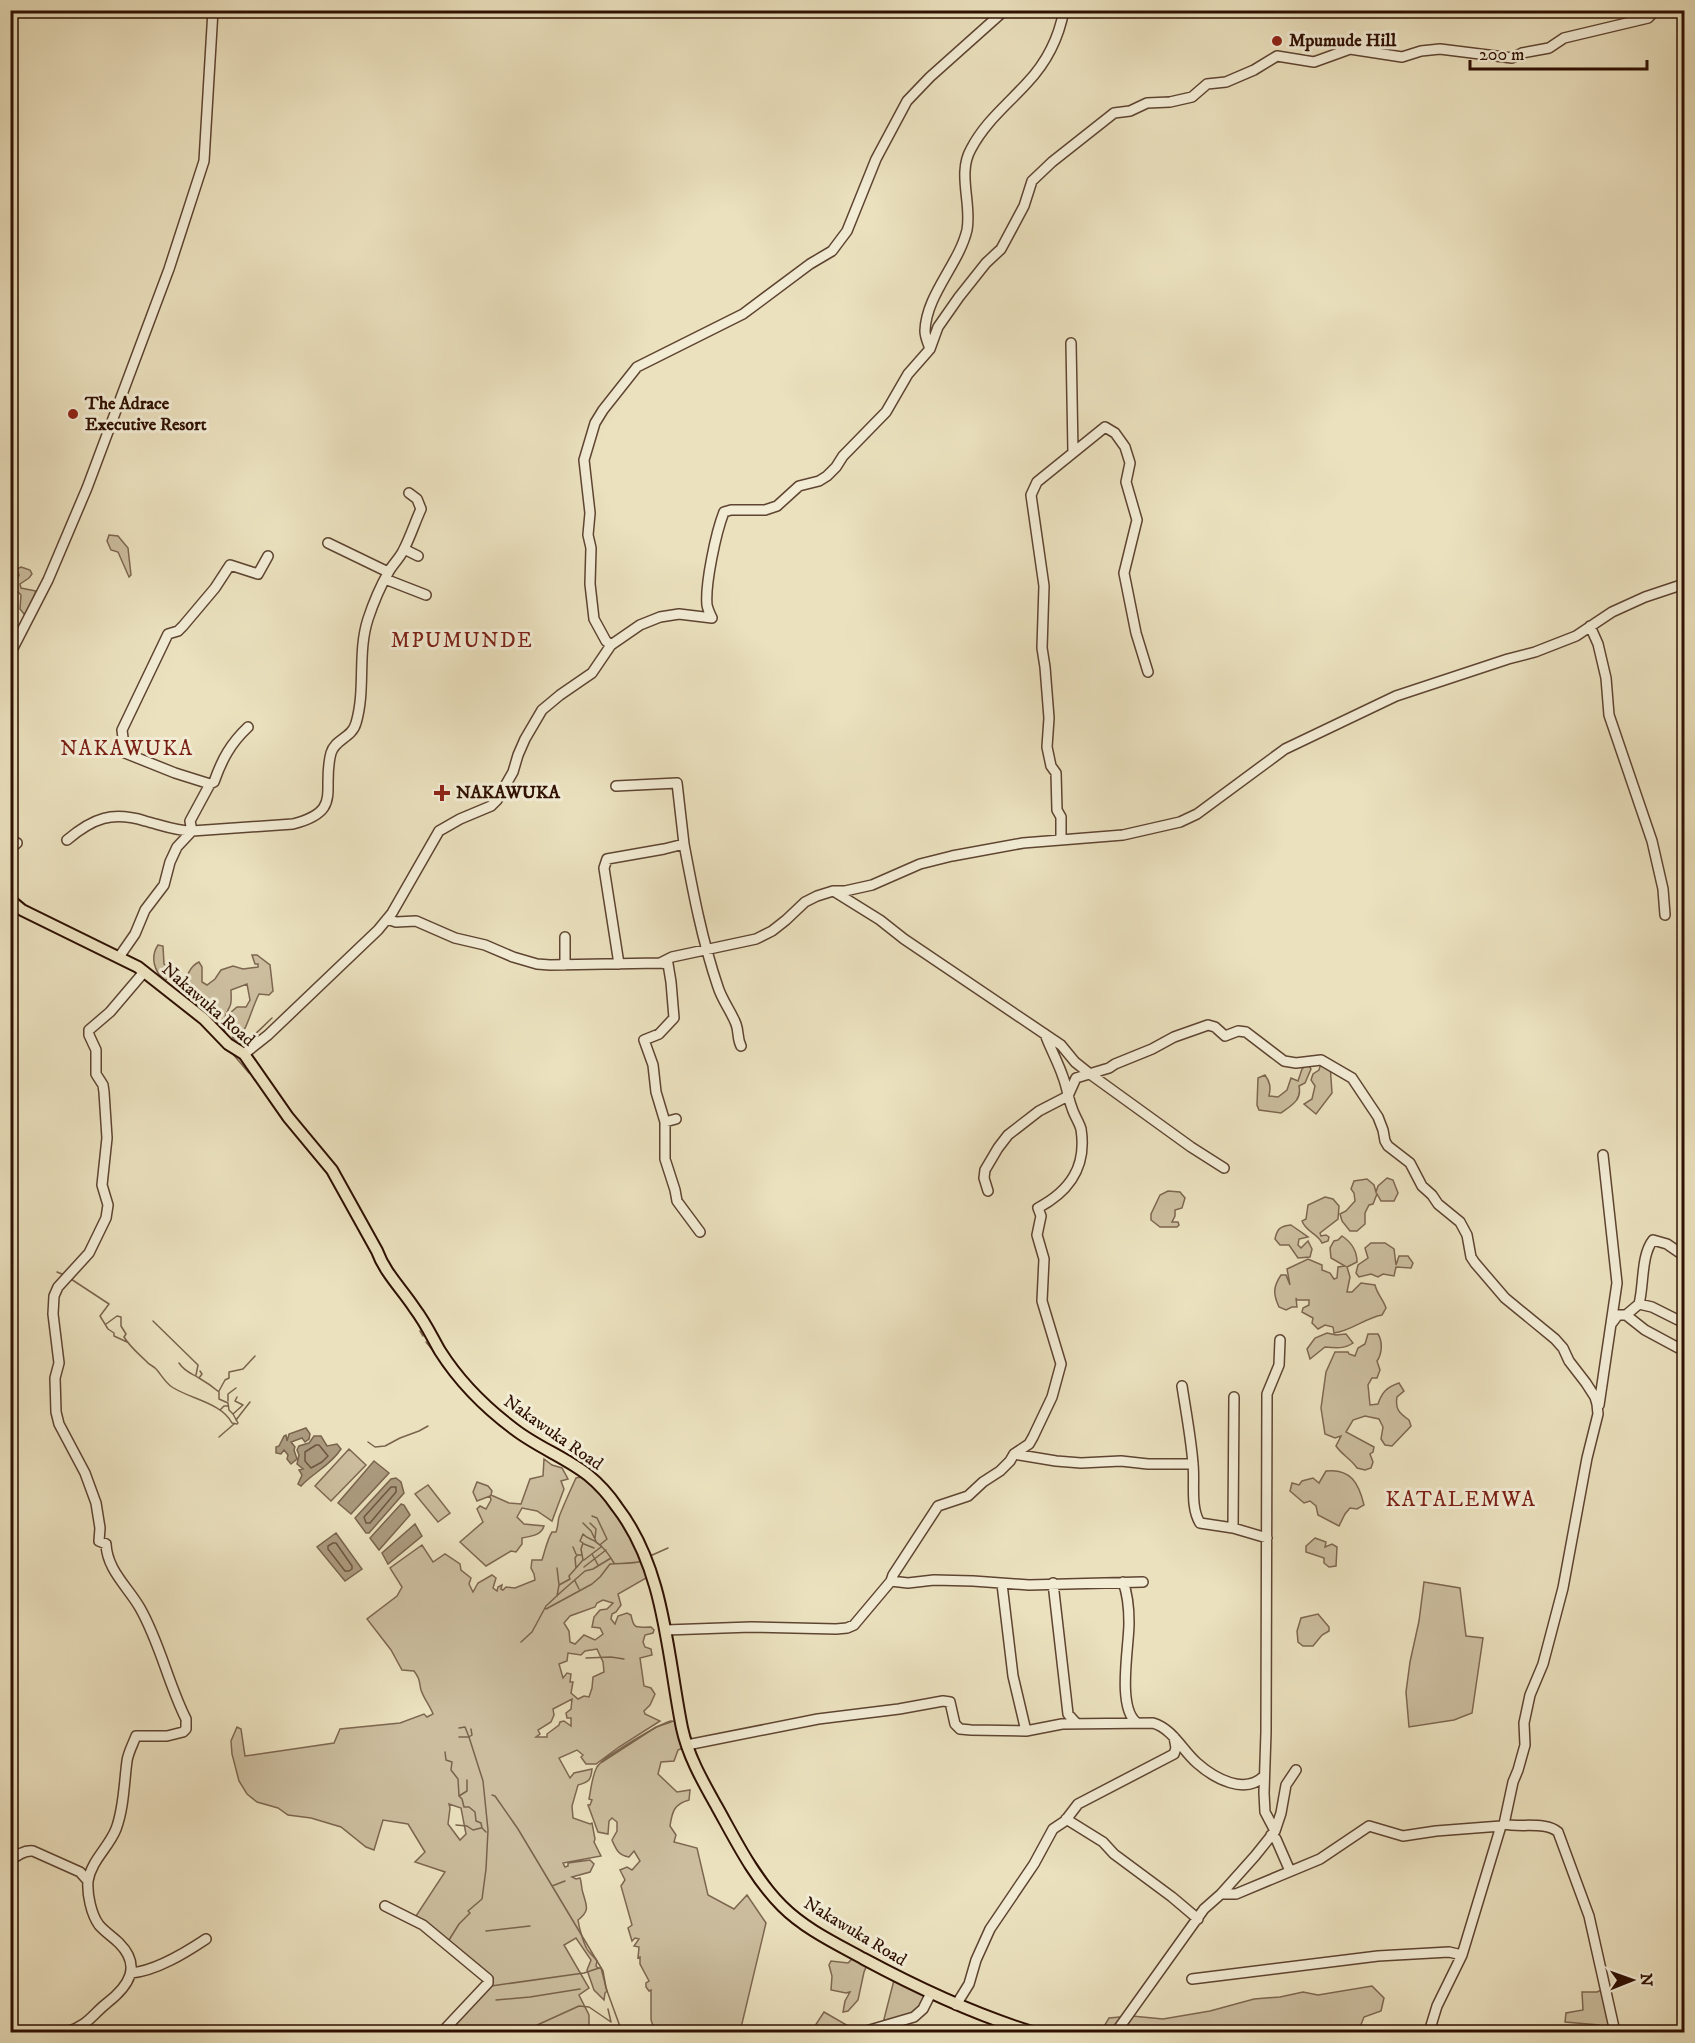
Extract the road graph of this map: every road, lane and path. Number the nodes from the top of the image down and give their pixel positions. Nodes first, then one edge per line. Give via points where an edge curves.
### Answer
1 (213, 10) edge
2 (1005, 10) edge
3 (1064, 10) edge
4 (1656, 10) edge
5 (1071, 343) dead end
6 (930, 349) junction
7 (1073, 452) junction
8 (409, 493) dead end
9 (328, 543) dead end
10 (404, 549) junction
11 (268, 556) dead end
12 (418, 556) dead end
13 (387, 576) junction
14 (1684, 584) edge
15 (426, 595) dead end
16 (1590, 626) junction
17 (611, 645) junction
18 (10, 654) edge
19 (1148, 672) dead end
20 (249, 727) dead end
21 (210, 784) junction
22 (616, 786) dead end
23 (192, 831) junction
24 (67, 840) dead end
25 (1061, 840) junction
26 (684, 844) junction
27 (833, 891) junction
28 (10, 900) edge
29 (1665, 915) dead end
30 (387, 919) junction
31 (565, 937) dead end
32 (707, 951) junction
33 (119, 957) junction
34 (660, 963) junction
35 (619, 964) junction
36 (565, 965) junction
37 (144, 972) junction
38 (1045, 1034) junction
39 (741, 1046) dead end
40 (244, 1054) junction
41 (1090, 1074) junction
42 (1068, 1096) junction
43 (676, 1119) dead end
44 (665, 1122) junction
45 (1603, 1155) dead end
46 (1224, 1168) dead end
47 (988, 1191) dead end
48 (700, 1232) dead end
49 (1680, 1253) dead end
50 (1639, 1304) junction
51 (1626, 1315) junction
52 (1612, 1323) junction
53 (1684, 1323) edge
54 (1280, 1340) dead end
55 (1684, 1351) edge
56 (1182, 1386) dead end
57 (1234, 1397) dead end
58 (1598, 1414) junction
59 (1014, 1454) junction
60 (1193, 1464) junction
61 (1233, 1528) junction
62 (1267, 1538) junction
63 (891, 1581) junction
64 (1123, 1582) junction
65 (1143, 1582) dead end
66 (1053, 1583) junction
67 (1002, 1584) junction
68 (666, 1630) junction
69 (1068, 1714) junction
70 (1129, 1720) junction
71 (1062, 1724) junction
72 (1077, 1724) junction
73 (1026, 1731) junction
74 (1174, 1737) junction
75 (687, 1745) junction
76 (1296, 1770) dead end
77 (1264, 1776) junction
78 (1254, 1784) junction
79 (1264, 1790) junction
80 (1066, 1819) junction
81 (1503, 1825) junction
82 (1273, 1833) junction
83 (10, 1861) edge
84 (94, 1863) junction
85 (1290, 1871) junction
86 (81, 1872) junction
87 (88, 1881) junction
88 (1221, 1894) junction
89 (385, 1906) dead end
90 (1198, 1920) junction
91 (206, 1939) dead end
92 (1462, 1955) junction
93 (131, 1972) junction
94 (1192, 1979) dead end
95 (931, 1993) junction
96 (956, 2004) junction
97 (67, 2032) edge
98 (442, 2032) edge
99 (862, 2032) edge
100 (1032, 2032) edge
101 (1116, 2032) edge
102 (1429, 2032) edge
103 (1616, 2032) edge

1 - 18 street via 204,161 169,269 87,488
2 - 17 street via 907,101 876,159 847,231 832,251 743,314 637,367 603,410 584,460 594,619
3 - 6 street via 1050,53 1029,81 989,120 970,150 965,166 967,228 929,312 925,332
4 - 6 street via 1648,18 1564,38 1549,48 1512,58 1440,50 1402,57 1350,49 1314,62 1277,56 1226,82 1207,84 1192,97 1147,103 1114,113 1032,181 1024,206 1001,249 958,297 938,327
5 - 7 street
6 - 17 street via 908,374 881,417 827,476 800,486 777,506 724,512 708,582 707,608 712,618 679,614 660,617
7 - 19 street via 1105,427 1125,447 1130,463 1126,482 1137,520 1124,573
7 - 25 street via 1037,482 1031,495 1044,586 1042,648 1049,718 1047,747 1056,773
8 - 10 street via 421,506
9 - 13 street
10 - 12 street
10 - 13 street
11 - 21 street via 258,574 230,565 183,626 168,634 122,730 125,753
13 - 15 street
13 - 23 street via 364,633 357,722 354,731 332,751 328,796 322,811 293,824
14 - 16 street via 1645,597
16 - 25 street via 1576,636 1534,652 1396,696 1285,749 1197,814 1180,822 1124,835
16 - 29 street via 1606,678 1609,715 1652,841
17 - 30 street via 592,673 542,710 502,794 491,806 439,831
20 - 21 street via 224,755
21 - 23 street via 190,821
22 - 26 street via 677,783
23 - 24 street via 109,816 87,825
23 - 33 street via 177,847 164,885
25 - 27 street via 952,856 920,864 872,885
26 - 32 street
26 - 35 street via 607,858 604,868
27 - 32 street via 805,902 756,939
27 - 38 street
28 - 33 main road, Nakawuka Road via 22,910
30 - 36 street via 416,921 537,964
30 - 40 street
31 - 36 street
32 - 34 street
32 - 39 street
33 - 37 main road, Nakawuka Road
34 - 35 street
34 - 44 street via 668,964 674,1018 659,1034 644,1041
35 - 36 street
37 - 40 main road, Nakawuka Road
37 - 84 street via 89,1030 96,1050 96,1074 104,1092 102,1185 108,1205 101,1231 89,1253 54,1296 59,1363 55,1400 59,1424 96,1503 99,1541 106,1544 114,1572 140,1609 187,1725 183,1732 174,1735 136,1736 127,1759 119,1819
38 - 41 street
38 - 42 street
40 - 68 main road, Nakawuka Road via 288,1118 332,1170 381,1265 466,1384 516,1430 588,1475 619,1508 642,1550
41 - 42 street via 1076,1078
41 - 46 street
41 - 58 street via 1208,1025 1224,1036 1246,1032 1284,1061 1296,1064 1321,1060 1352,1078 1378,1118 1385,1142 1410,1163 1422,1186 1460,1222 1471,1257 1505,1298 1563,1348 1595,1397
42 - 47 street via 1008,1134 985,1170
42 - 59 street via 1081,1128 1079,1165 1073,1180 1061,1193 1038,1208 1041,1216 1037,1235 1044,1259 1042,1301 1061,1364 1052,1397 1033,1437
43 - 44 street
44 - 48 street via 665,1159 677,1201
45 - 52 street via 1617,1283
49 - 50 street via 1653,1240 1648,1247
50 - 51 street
50 - 53 street
51 - 52 street via 1618,1315
51 - 55 street
52 - 58 street
54 - 62 street via 1279,1365 1267,1394
56 - 60 street
57 - 61 street
58 - 81 street via 1563,1587 1543,1664 1530,1695 1524,1723 1525,1745
59 - 60 street via 1081,1463
59 - 63 street via 1000,1471 968,1496 938,1506
60 - 61 street via 1194,1505 1200,1523
61 - 62 street
62 - 77 street
63 - 67 street
63 - 68 street via 854,1625 847,1628
64 - 65 street
64 - 66 street
64 - 70 street via 1129,1622 1125,1678
66 - 67 street
66 - 69 street
67 - 73 street via 1013,1676
68 - 75 main road, Nakawuka Road
69 - 71 street
69 - 72 street
70 - 72 street
70 - 74 street via 1164,1726
71 - 72 street
71 - 73 street
73 - 75 street via 960,1729 950,1702 943,1701 818,1719
74 - 78 street via 1198,1764 1219,1778 1237,1785
74 - 80 street via 1174,1754 1078,1804
75 - 95 main road, Nakawuka Road via 736,1843 782,1907 832,1942
76 - 82 street via 1286,1785
77 - 78 street
77 - 79 street
78 - 79 street
79 - 82 street via 1265,1812
80 - 90 street via 1103,1842
80 - 96 street via 1053,1828 1035,1864 990,1929 969,1983
81 - 85 street via 1403,1836 1368,1826 1320,1859
81 - 92 street
81 - 103 street via 1548,1827 1558,1832 1589,1916
82 - 85 street
82 - 88 street
83 - 86 street via 30,1851
84 - 86 street
84 - 87 street
85 - 88 street via 1236,1893
86 - 87 street
87 - 93 street via 96,1921 129,1954
88 - 90 street
89 - 98 street via 423,1925 488,1980
90 - 101 street
91 - 93 street via 148,1971
92 - 94 street via 1449,1952 1378,1956
92 - 102 street
93 - 97 street via 119,1991 85,2025
95 - 96 main road, Nakawuka Road
95 - 99 street via 914,2018
96 - 100 main road, Nakawuka Road

